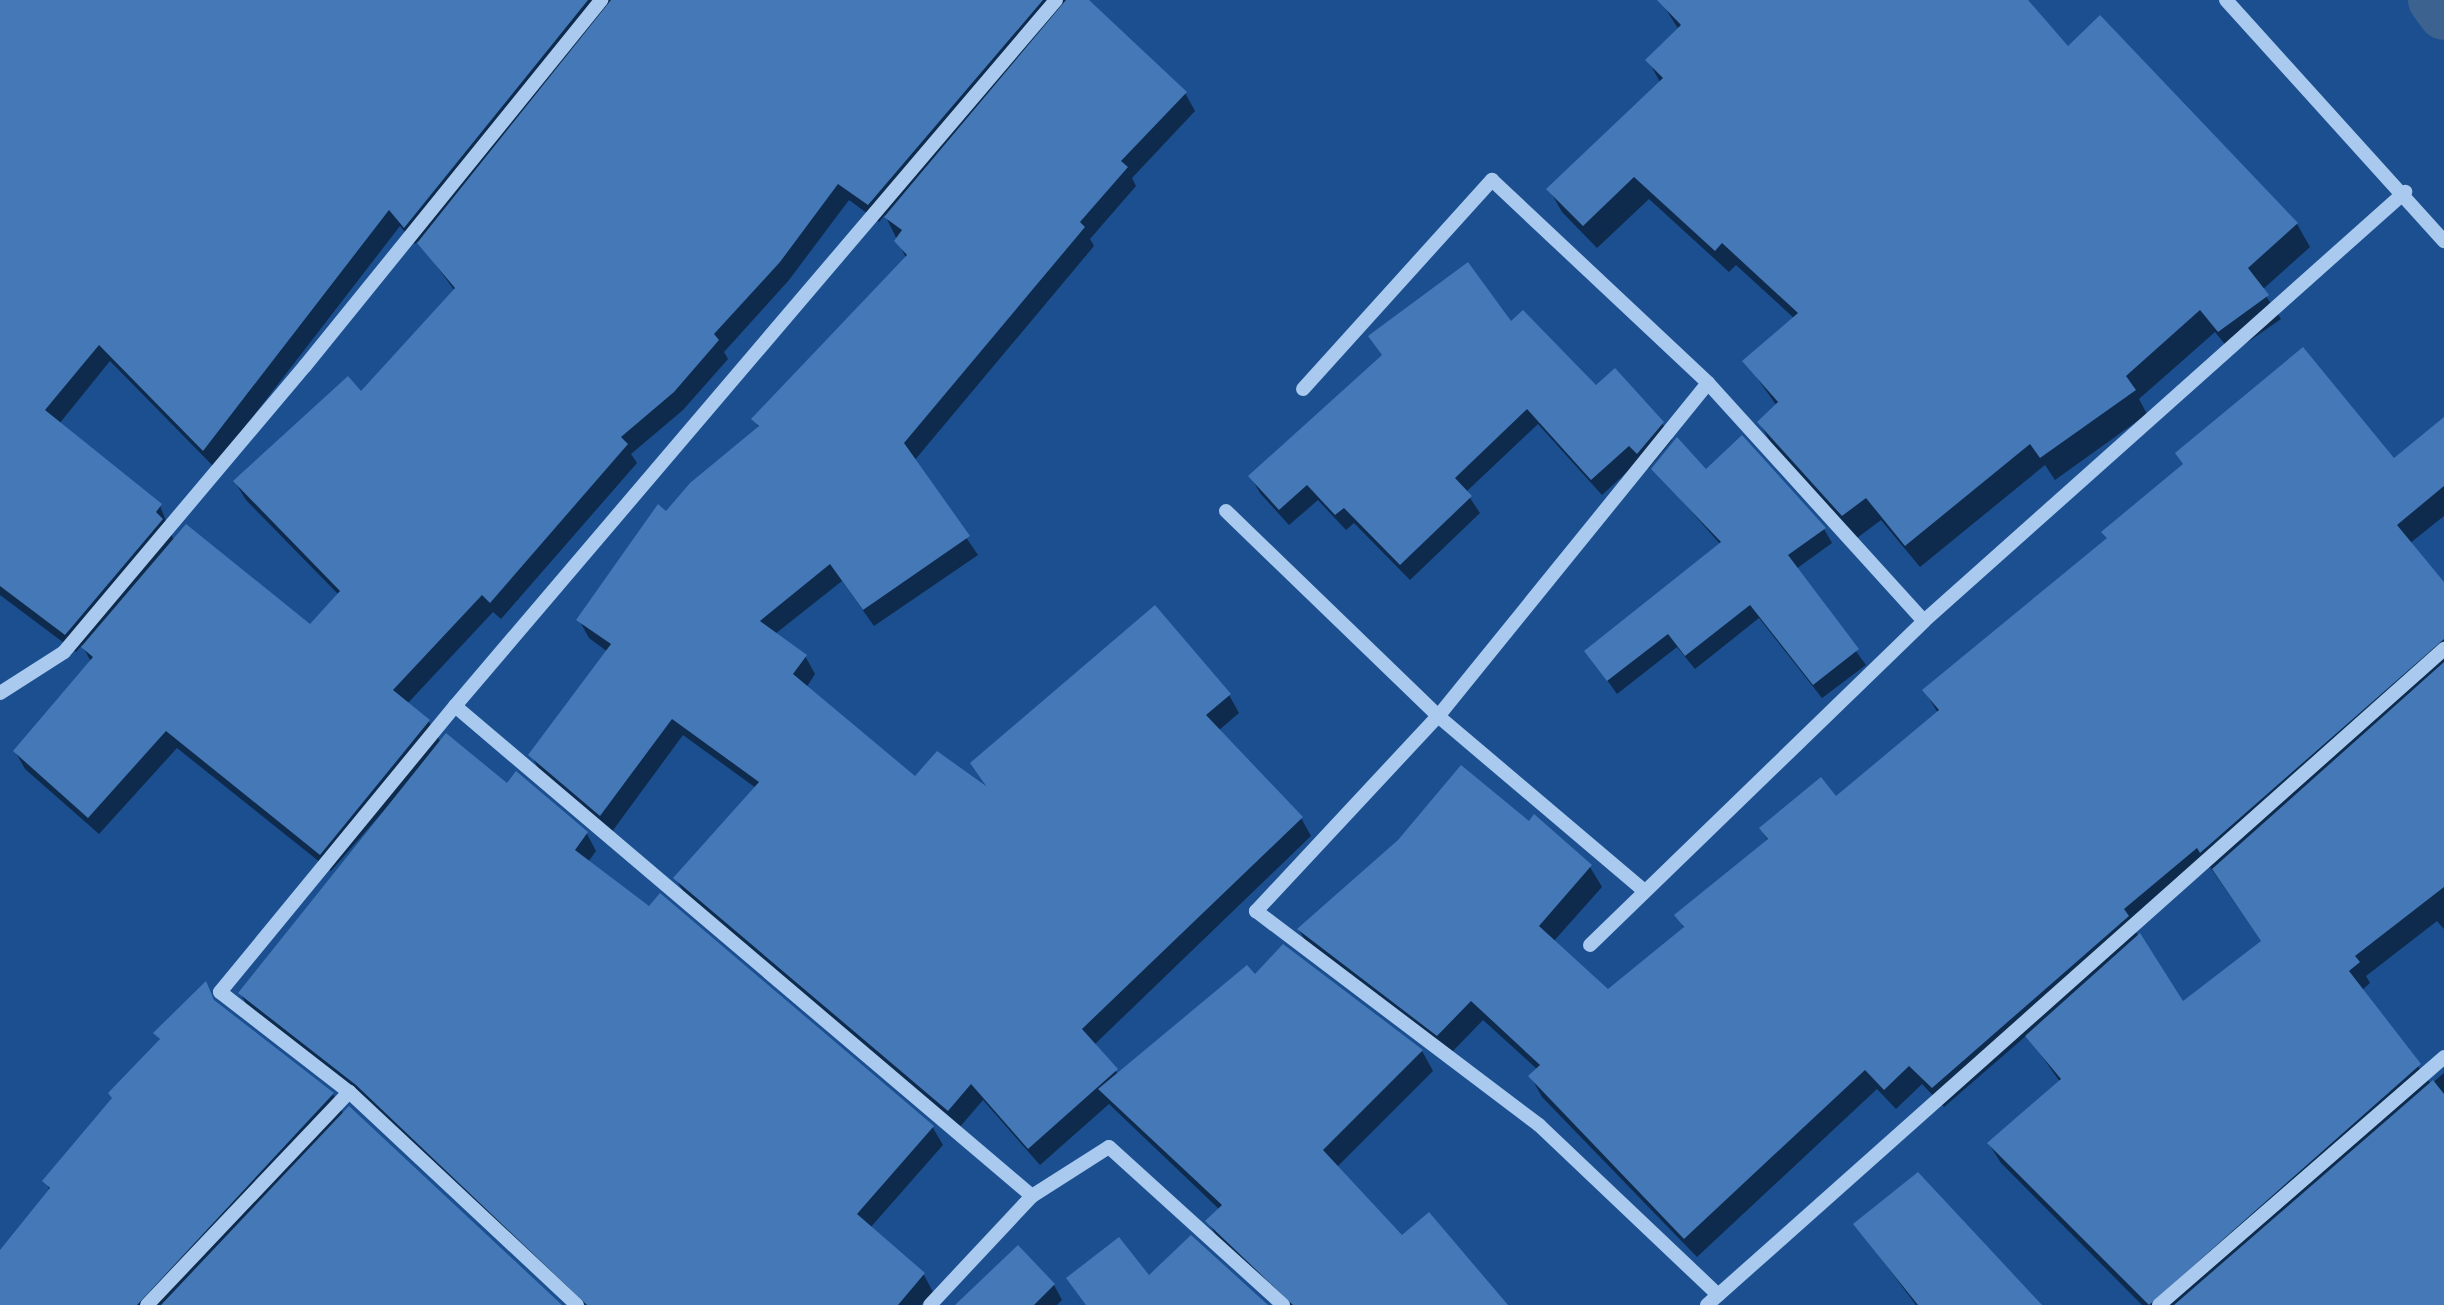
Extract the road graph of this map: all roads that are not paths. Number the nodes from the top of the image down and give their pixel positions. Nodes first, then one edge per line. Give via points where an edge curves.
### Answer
1 (601, 0) edge
2 (1056, 0) edge
3 (2226, 0) edge
4 (2405, 192) junction
5 (2444, 241) edge
6 (1708, 383) junction
7 (1303, 389) dead end
8 (1226, 511) dead end
9 (1924, 621) junction
10 (2444, 649) edge
11 (0, 693) edge
12 (455, 706) junction
13 (1438, 716) junction
14 (1642, 889) junction
15 (1590, 945) dead end
16 (2444, 1057) edge
17 (349, 1092) junction
18 (1032, 1196) junction
19 (1713, 1300) edge
20 (147, 1305) edge
21 (577, 1305) edge
22 (930, 1305) edge
23 (1283, 1305) edge
24 (2159, 1305) edge

1 - 11 street via 305,366 64,652
2 - 12 street
3 - 4 street
4 - 5 street
4 - 9 street
6 - 7 street via 1492,180
6 - 9 street
6 - 13 street
8 - 13 street
9 - 14 street
10 - 19 street
12 - 17 street via 220,992
12 - 18 street
13 - 14 street
13 - 19 street via 1256,911 1539,1125
14 - 15 street
16 - 24 street
17 - 20 street
17 - 21 street
18 - 22 street
18 - 23 street via 1109,1147

